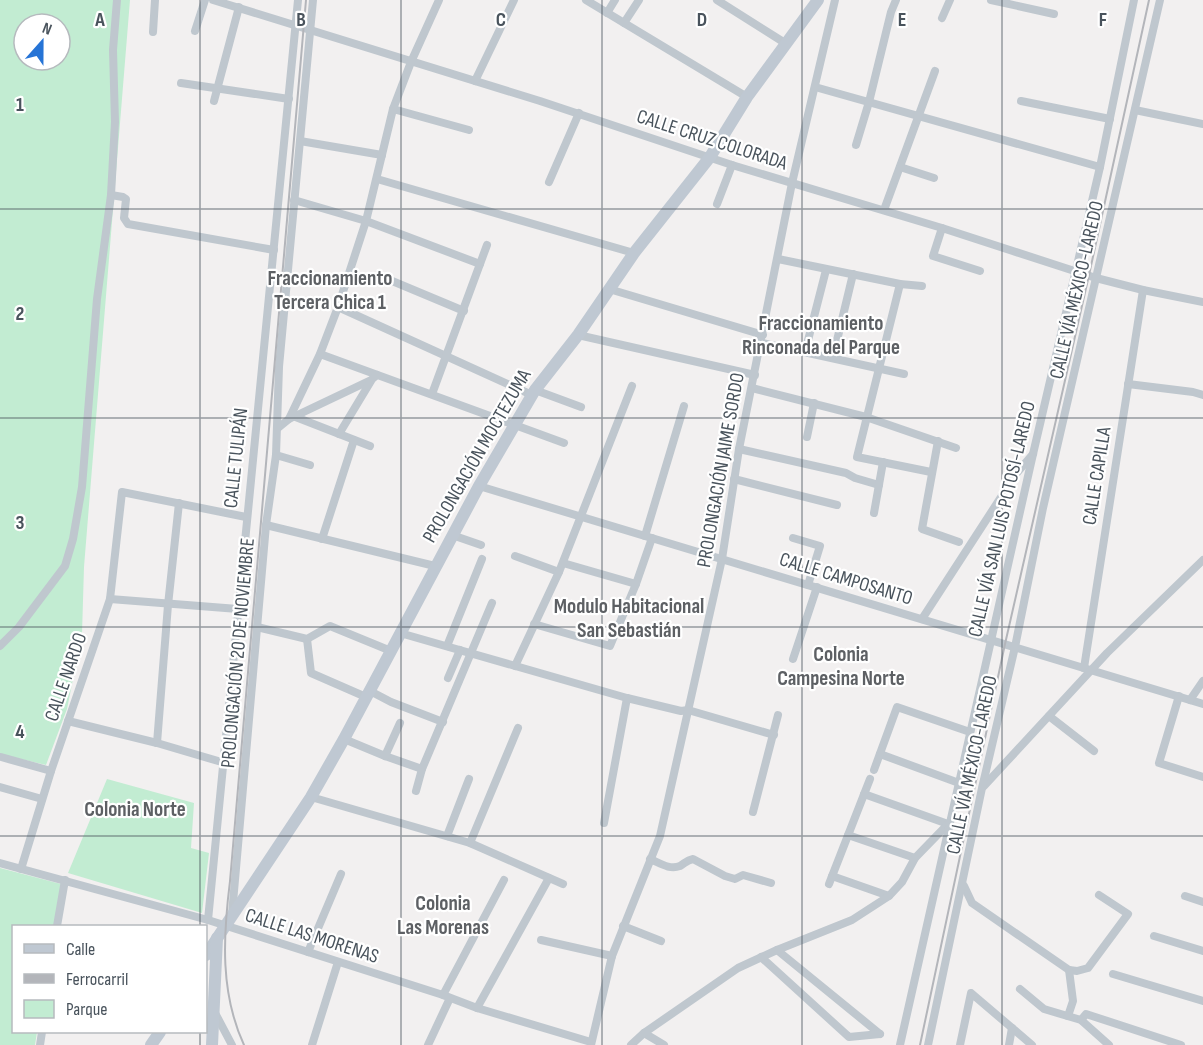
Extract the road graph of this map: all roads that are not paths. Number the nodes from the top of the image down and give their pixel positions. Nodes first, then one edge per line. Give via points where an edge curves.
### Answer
1 (117, 0) edge
2 (155, 0) edge
3 (205, 0) edge
4 (213, 0) edge
5 (298, 0) edge
6 (313, 0) edge
7 (439, 0) edge
8 (514, 0) edge
9 (586, 0) edge
10 (615, 0) edge
11 (639, 0) edge
12 (717, 0) edge
13 (818, 0) edge
14 (835, 0) edge
15 (896, 0) edge
16 (950, 0) edge
17 (991, 0) edge
18 (1134, 0) edge
19 (1160, 0) edge
20 (239, 8) junction
21 (607, 13) junction
22 (1054, 14) dead end
23 (942, 18) dead end
24 (624, 23) junction
25 (296, 26) junction
26 (310, 30) junction
27 (195, 31) dead end
28 (153, 32) dead end
29 (785, 43) junction
30 (411, 62) junction
31 (935, 71) dead end
32 (475, 81) junction
33 (181, 83) dead end
34 (815, 87) junction
35 (217, 88) junction
36 (747, 97) junction
37 (289, 99) junction
38 (214, 101) dead end
39 (1021, 101) dead end
40 (869, 102) junction
41 (393, 109) junction
42 (1135, 110) junction
43 (579, 113) junction
44 (918, 117) junction
45 (1110, 119) junction
46 (1203, 124) edge
47 (469, 130) dead end
48 (300, 141) junction
49 (856, 145) dead end
50 (382, 155) junction
51 (710, 157) junction
52 (732, 165) junction
53 (900, 167) junction
54 (1100, 167) junction
55 (934, 178) dead end
56 (376, 179) junction
57 (549, 182) dead end
58 (792, 183) junction
59 (111, 195) junction
60 (294, 200) junction
61 (717, 204) dead end
62 (884, 210) junction
63 (366, 221) junction
64 (942, 228) junction
65 (486, 244) dead end
66 (274, 250) junction
67 (634, 253) junction
68 (778, 259) junction
69 (480, 264) junction
70 (826, 270) junction
71 (980, 271) dead end
72 (1076, 271) junction
73 (853, 274) junction
74 (385, 278) dead end
75 (1096, 278) junction
76 (900, 284) junction
77 (922, 286) dead end
78 (609, 289) junction
79 (1143, 290) junction
80 (1203, 302) edge
81 (338, 307) junction
82 (464, 311) junction
83 (578, 335) junction
84 (762, 339) junction
85 (805, 352) junction
86 (320, 354) junction
87 (446, 356) junction
88 (833, 357) junction
89 (878, 368) junction
90 (904, 374) dead end
91 (755, 375) junction
92 (374, 378) junction
93 (1128, 384) junction
94 (632, 386) dead end
95 (752, 388) junction
96 (533, 392) junction
97 (432, 394) junction
98 (1203, 396) edge
99 (814, 403) junction
100 (684, 406) dead end
101 (581, 407) dead end
102 (866, 417) junction
103 (291, 418) junction
104 (514, 425) junction
105 (278, 428) junction
106 (339, 434) junction
107 (807, 437) dead end
108 (354, 440) junction
109 (938, 441) junction
110 (564, 443) dead end
111 (370, 446) dead end
112 (956, 448) dead end
113 (739, 449) junction
114 (1033, 454) junction
115 (276, 455) junction
116 (883, 462) junction
117 (310, 465) dead end
118 (931, 472) junction
119 (734, 479) junction
120 (879, 485) junction
121 (479, 486) junction
122 (179, 503) junction
123 (837, 505) dead end
124 (874, 513) dead end
125 (581, 516) junction
126 (246, 517) junction
127 (266, 525) junction
128 (452, 535) junction
129 (649, 537) junction
130 (793, 538) dead end
131 (322, 539) junction
132 (959, 542) dead end
133 (481, 545) dead end
134 (515, 556) dead end
135 (482, 559) dead end
136 (723, 559) junction
137 (1203, 560) edge
138 (563, 563) junction
139 (435, 566) junction
140 (559, 572) junction
141 (636, 584) junction
142 (812, 586) junction
143 (110, 599) junction
144 (492, 603) dead end
145 (168, 605) junction
146 (238, 609) junction
147 (922, 619) junction
148 (534, 624) junction
149 (257, 627) junction
150 (400, 633) junction
151 (307, 639) junction
152 (991, 640) junction
153 (0, 646) edge
154 (447, 646) junction
155 (1015, 647) junction
156 (460, 650) junction
157 (391, 651) junction
158 (472, 653) junction
159 (792, 659) dead end
160 (514, 666) junction
161 (1088, 670) junction
162 (448, 678) dead end
163 (1203, 681) edge
164 (368, 694) junction
165 (1179, 696) junction
166 (627, 698) junction
167 (1190, 700) junction
168 (1203, 704) edge
169 (688, 710) junction
170 (778, 715) dead end
171 (1049, 717) junction
172 (68, 721) junction
173 (443, 722) junction
174 (400, 723) dead end
175 (518, 728) dead end
176 (970, 732) junction
177 (774, 735) junction
178 (344, 740) junction
179 (157, 743) junction
180 (1094, 751) dead end
181 (880, 754) junction
182 (385, 756) junction
183 (1, 757) edge
184 (225, 763) junction
185 (422, 768) junction
186 (51, 771) junction
187 (1203, 777) edge
188 (469, 779) dead end
189 (959, 783) junction
190 (0, 787) edge
191 (982, 788) junction
192 (416, 791) dead end
193 (864, 794) junction
194 (311, 797) junction
195 (42, 799) junction
196 (753, 812) dead end
197 (949, 822) junction
198 (604, 823) dead end
199 (848, 835) junction
200 (447, 836) junction
201 (470, 843) junction
202 (915, 858) junction
203 (650, 859) junction
204 (0, 863) edge
205 (21, 869) junction
206 (341, 874) dead end
207 (549, 878) junction
208 (65, 879) junction
209 (504, 880) dead end
210 (964, 882) junction
211 (771, 883) dead end
212 (563, 884) dead end
213 (1099, 895) dead end
214 (890, 896) junction
215 (1185, 896) dead end
216 (1203, 902) edge
217 (232, 914) junction
218 (208, 920) junction
219 (57, 925) edge
220 (224, 925) junction
221 (623, 927) junction
222 (1154, 936) dead end
223 (217, 937) junction
224 (541, 940) dead end
225 (661, 940) dead end
226 (777, 950) junction
227 (1203, 951) edge
228 (308, 952) junction
229 (207, 953) edge
230 (612, 956) junction
231 (761, 957) junction
232 (338, 962) junction
233 (1068, 970) junction
234 (1113, 974) dead end
235 (1020, 989) dead end
236 (446, 997) junction
237 (1203, 1001) edge
238 (477, 1008) junction
239 (214, 1010) junction
240 (1068, 1016) junction
241 (1083, 1017) junction
242 (1012, 1028) junction
243 (644, 1033) junction
244 (591, 1043) edge
245 (212, 1045) edge
246 (232, 1045) edge
247 (312, 1045) edge
248 (428, 1045) edge
249 (631, 1045) edge
250 (664, 1045) edge
251 (900, 1045) edge
252 (928, 1045) edge
253 (960, 1045) edge
254 (1009, 1045) edge
255 (1032, 1045) edge
256 (1109, 1045) edge
257 (1181, 1045) edge

1 - 59 street
2 - 28 street
3 - 27 street
4 - 20 street, CALLE CRUZ COLORADA
5 - 25 street, CALLE TULIPÁN
6 - 26 street, PROLONGACIÓN 20 DE NOVIEMBRE
7 - 30 street
8 - 32 street
9 - 21 street
10 - 21 street
11 - 24 street
12 - 29 street
13 - 29 main road, PROLONGACIÓN MOCTEZUMA
14 - 34 street, PROLONGACIÓN JAIME SORDO
15 - 40 street
16 - 23 street
17 - 22 street
18 - 45 street, CALLE VÍA SAN LUIS POTOSÍ-LAREDO
19 - 42 street, CALLE VÍA MÉXICO-LAREDO
20 - 25 street, CALLE CRUZ COLORADA
20 - 35 street
21 - 24 street
24 - 36 street
25 - 26 street, CALLE CRUZ COLORADA
25 - 37 street, CALLE TULIPÁN
26 - 30 street, CALLE CRUZ COLORADA
26 - 48 street, PROLONGACIÓN 20 DE NOVIEMBRE
29 - 36 main road, PROLONGACIÓN MOCTEZUMA
30 - 32 street, CALLE CRUZ COLORADA
30 - 41 street
31 - 44 street
32 - 43 street, CALLE CRUZ COLORADA
33 - 35 street
34 - 40 street
34 - 58 street, PROLONGACIÓN JAIME SORDO
35 - 37 street
35 - 38 street
36 - 51 main road, PROLONGACIÓN MOCTEZUMA
37 - 66 street, CALLE TULIPÁN
39 - 45 street
40 - 44 street
40 - 49 street
41 - 47 street
41 - 50 street
42 - 46 street
42 - 75 street, CALLE VÍA MÉXICO-LAREDO
43 - 51 street, CALLE CRUZ COLORADA
43 - 57 street
44 - 53 street
44 - 54 street
45 - 54 street, CALLE VÍA SAN LUIS POTOSÍ-LAREDO
48 - 50 street
48 - 60 street, PROLONGACIÓN 20 DE NOVIEMBRE
50 - 56 street
51 - 52 street, CALLE CRUZ COLORADA
51 - 67 main road, PROLONGACIÓN MOCTEZUMA
52 - 58 street, CALLE CRUZ COLORADA
52 - 61 street
53 - 55 street
53 - 62 street
54 - 72 street, CALLE VÍA SAN LUIS POTOSÍ-LAREDO
56 - 63 street
56 - 67 street
58 - 62 street, CALLE CRUZ COLORADA
58 - 68 street, PROLONGACIÓN JAIME SORDO
59 - 66 street via 126,199 124,218 128,224
59 - 153 street via 97,299 82,487 73,539 64,566
60 - 63 street
60 - 105 street, PROLONGACIÓN 20 DE NOVIEMBRE via 279,367
62 - 64 street, CALLE CRUZ COLORADA
63 - 69 street
63 - 81 street
64 - 71 street via 933,256
64 - 72 street, CALLE CRUZ COLORADA
65 - 69 street
66 - 126 street, CALLE TULIPÁN
67 - 78 main road, PROLONGACIÓN MOCTEZUMA
68 - 70 street
68 - 84 street, PROLONGACIÓN JAIME SORDO
69 - 82 street
70 - 73 street
70 - 85 street
72 - 75 street, CALLE CRUZ COLORADA
72 - 114 street, CALLE VÍA SAN LUIS POTOSÍ-LAREDO
73 - 76 street
73 - 88 street
74 - 82 street
75 - 79 street, CALLE CRUZ COLORADA
75 - 155 street, CALLE VÍA MÉXICO-LAREDO
76 - 77 street
76 - 89 street
78 - 83 main road, PROLONGACIÓN MOCTEZUMA
78 - 84 street
79 - 80 street, CALLE CRUZ COLORADA
79 - 93 street, CALLE CAPILLA
81 - 86 street
81 - 87 street
82 - 87 street
83 - 91 street
83 - 96 main road, PROLONGACIÓN MOCTEZUMA
84 - 85 street
84 - 91 street, PROLONGACIÓN JAIME SORDO
85 - 88 street
86 - 92 street
86 - 103 street
87 - 96 street
87 - 97 street
88 - 89 street
89 - 90 street
89 - 102 street
91 - 95 street, PROLONGACIÓN JAIME SORDO
92 - 97 street
92 - 103 street
92 - 106 street
93 - 98 street
93 - 161 street, CALLE CAPILLA
94 - 125 street
95 - 99 street
95 - 113 street, PROLONGACIÓN JAIME SORDO
96 - 101 street
96 - 104 main road, PROLONGACIÓN MOCTEZUMA
97 - 104 street
99 - 102 street
99 - 107 street
100 - 129 street
102 - 109 street
102 - 116 street via 857,457
103 - 105 street
103 - 106 street
104 - 110 street
104 - 121 main road, PROLONGACIÓN MOCTEZUMA
105 - 115 street, PROLONGACIÓN 20 DE NOVIEMBRE
106 - 108 street
108 - 111 street
108 - 131 street
109 - 112 street
109 - 118 street
113 - 119 street, PROLONGACIÓN JAIME SORDO
113 - 120 street via 846,473
114 - 147 street
114 - 152 street, CALLE VÍA SAN LUIS POTOSÍ-LAREDO
115 - 117 street
115 - 127 street, PROLONGACIÓN 20 DE NOVIEMBRE
116 - 118 street
116 - 120 street
118 - 132 street via 922,529
119 - 123 street
119 - 136 street, PROLONGACIÓN JAIME SORDO
120 - 124 street
121 - 125 street, CALLE CAMPOSANTO
121 - 128 main road, PROLONGACIÓN MOCTEZUMA
122 - 126 street
122 - 143 street, CALLE NARDO via 122,492
122 - 145 street
125 - 129 street, CALLE CAMPOSANTO
125 - 138 street
126 - 146 street, CALLE TULIPÁN
127 - 131 street
127 - 149 street, PROLONGACIÓN 20 DE NOVIEMBRE
128 - 133 street
128 - 139 main road, PROLONGACIÓN MOCTEZUMA
129 - 136 street, CALLE CAMPOSANTO
129 - 141 street
130 - 142 street via 820,546
131 - 139 street
134 - 140 street
135 - 154 street
136 - 142 street, CALLE CAMPOSANTO
136 - 169 street, PROLONGACIÓN JAIME SORDO
137 - 161 street
138 - 140 street
138 - 141 street
139 - 150 main road, PROLONGACIÓN MOCTEZUMA
140 - 148 street
141 - 148 street via 610,646
142 - 147 street, CALLE CAMPOSANTO
142 - 159 street
143 - 145 street
143 - 172 street, CALLE NARDO
144 - 158 street
145 - 146 street
145 - 179 street
146 - 184 street, CALLE TULIPÁN
147 - 152 street, CALLE CAMPOSANTO
148 - 160 street
149 - 151 street
149 - 217 street, PROLONGACIÓN 20 DE NOVIEMBRE
150 - 154 street
150 - 157 main road, PROLONGACIÓN MOCTEZUMA
151 - 157 street via 330,626
151 - 164 street via 311,673
152 - 155 street, CALLE CAMPOSANTO
152 - 176 street, CALLE VÍA SAN LUIS POTOSÍ-LAREDO
154 - 156 street
155 - 161 street, CALLE CAMPOSANTO
155 - 191 street, CALLE VÍA MÉXICO-LAREDO
156 - 158 street
156 - 162 street
157 - 164 main road, PROLONGACIÓN MOCTEZUMA
158 - 160 street
158 - 173 street
160 - 166 street
161 - 165 street, CALLE CAMPOSANTO
161 - 171 street
163 - 167 street
164 - 173 street
164 - 178 main road, PROLONGACIÓN MOCTEZUMA
165 - 167 street, CALLE CAMPOSANTO
165 - 187 street via 1159,763
166 - 169 street
166 - 198 street
167 - 168 street, CALLE CAMPOSANTO
169 - 177 street
169 - 203 street, PROLONGACIÓN JAIME SORDO via 660,836
170 - 177 street
171 - 180 street
171 - 191 street
172 - 179 street
172 - 186 street, CALLE NARDO
173 - 185 street
174 - 182 street
175 - 201 street
176 - 181 street via 897,707
176 - 189 street, CALLE VÍA SAN LUIS POTOSÍ-LAREDO
177 - 196 street
178 - 182 street
178 - 194 main road, PROLONGACIÓN MOCTEZUMA
179 - 184 street
181 - 189 street
181 - 193 street
182 - 185 street
183 - 186 street
184 - 218 street, CALLE TULIPÁN
185 - 192 street
186 - 195 street, CALLE NARDO
188 - 200 street
189 - 197 street, CALLE VÍA SAN LUIS POTOSÍ-LAREDO
190 - 195 street
191 - 210 street, CALLE VÍA MÉXICO-LAREDO
193 - 197 street
193 - 199 street
194 - 200 street
194 - 217 main road, PROLONGACIÓN MOCTEZUMA
195 - 205 street, CALLE NARDO
197 - 202 street
197 - 251 street, CALLE VÍA SAN LUIS POTOSÍ-LAREDO
199 - 202 street
199 - 214 street via 831,880
200 - 201 street
201 - 207 street
202 - 214 street
203 - 211 street via 670,868 693,859 725,876 735,879 743,875
203 - 221 street, PROLONGACIÓN JAIME SORDO
204 - 205 street, CALLE LAS MORENAS
205 - 208 street, CALLE LAS MORENAS
206 - 228 street
207 - 212 street
207 - 238 street
208 - 218 street, CALLE LAS MORENAS
208 - 219 street
209 - 236 street
210 - 233 street via 972,903
210 - 252 street, CALLE VÍA MÉXICO-LAREDO
213 - 233 street via 1128,914 1088,968
214 - 226 street via 852,920
215 - 216 street
217 - 220 main road, PROLONGACIÓN MOCTEZUMA
218 - 220 street, CALLE LAS MORENAS
220 - 223 main road, PROLONGACIÓN MOCTEZUMA
220 - 228 street, CALLE LAS MORENAS
221 - 225 street
221 - 230 street, PROLONGACIÓN JAIME SORDO
222 - 227 street
223 - 229 main road, PROLONGACIÓN MOCTEZUMA
223 - 239 main road
224 - 230 street
226 - 231 street
226 - 231 street via 880,1034 849,1037
228 - 232 street, CALLE LAS MORENAS
230 - 244 street, PROLONGACIÓN JAIME SORDO
231 - 243 street via 738,968
232 - 236 street, CALLE LAS MORENAS
232 - 247 street
233 - 240 street via 1073,1001
234 - 237 street
235 - 240 street via 1044,1009
236 - 238 street, CALLE LAS MORENAS
236 - 248 street
238 - 244 street, CALLE LAS MORENAS
239 - 245 main road
239 - 246 street
240 - 241 street
241 - 256 street
241 - 257 street
242 - 253 street via 971,993
242 - 254 street
242 - 255 street
243 - 249 street
243 - 250 street

